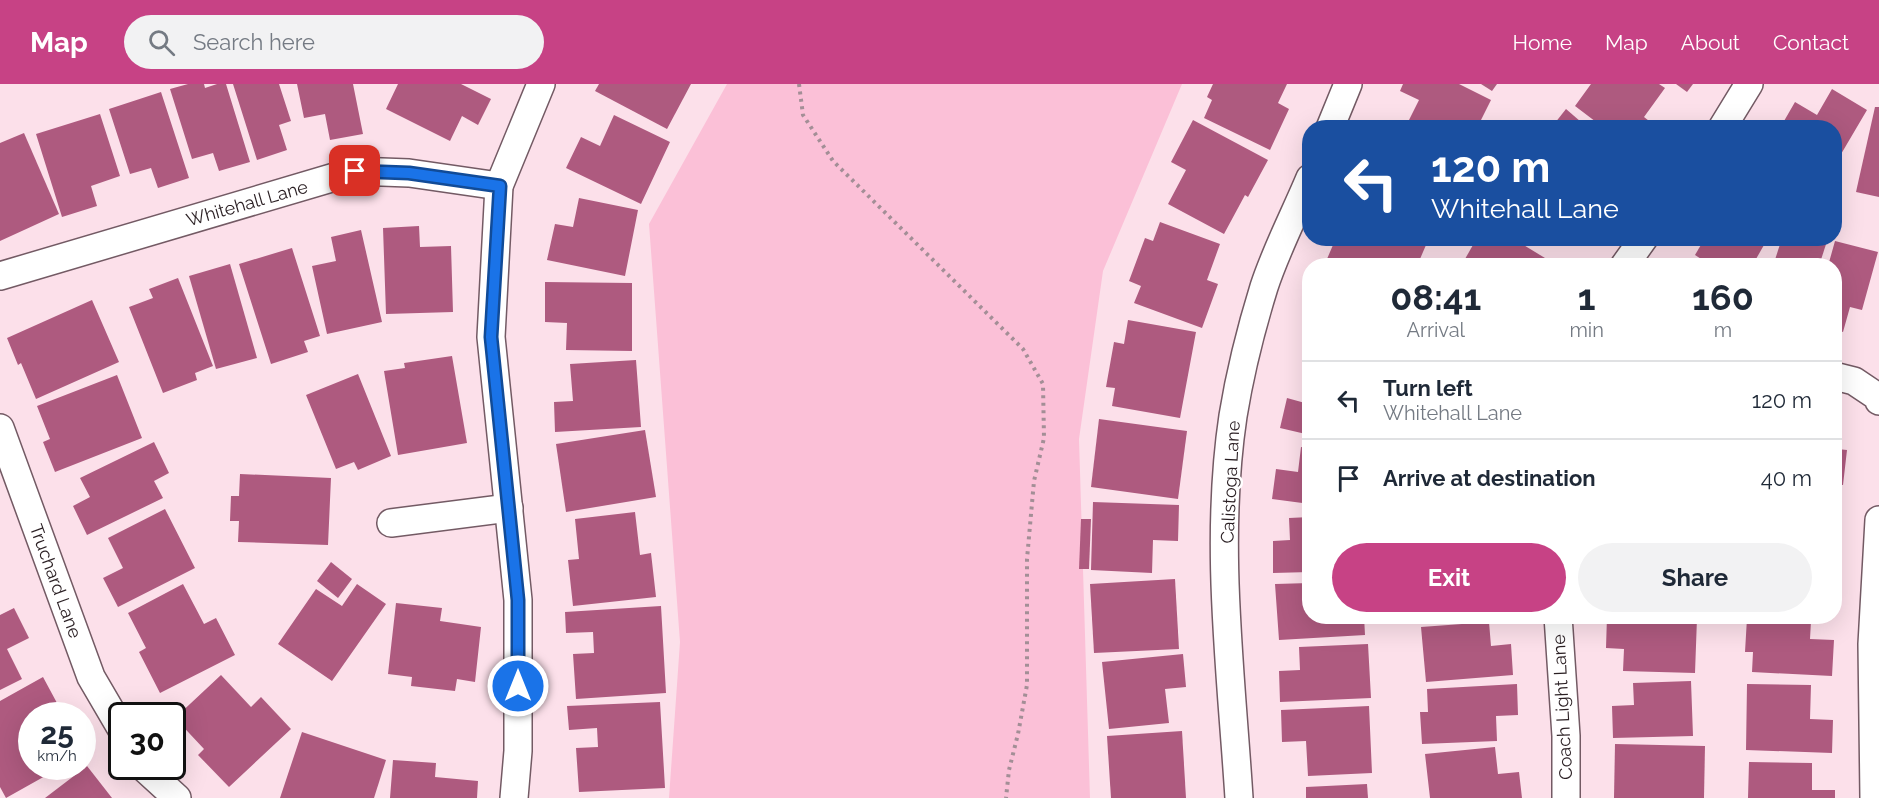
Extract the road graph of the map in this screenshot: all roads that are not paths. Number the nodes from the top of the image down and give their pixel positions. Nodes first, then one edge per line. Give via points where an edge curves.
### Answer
1 (541, 84) edge
2 (1348, 84) edge
3 (1749, 84) edge
4 (1333, 120) edge
5 (1727, 120) edge
6 (500, 186) junction
7 (1302, 197) edge
8 (0, 276) edge
9 (1842, 378) edge
10 (1879, 401) edge
11 (0, 428) edge
12 (509, 508) junction
13 (1879, 520) edge
14 (391, 523) dead end
15 (1559, 624) edge
16 (108, 706) edge
17 (157, 780) edge
18 (177, 798) edge
19 (514, 798) edge
20 (1239, 798) edge
21 (1566, 798) edge
22 (1874, 798) edge

1 - 6 street
2 - 4 street
3 - 5 street
6 - 8 street, Whitehall Lane via 409,173 355,171
6 - 12 street via 491,337
7 - 20 street, Calistoga Lane via 1265,286 1233,416 1226,488 1226,590
9 - 10 street via 1854,381
11 - 16 street, Truchard Lane via 91,677
12 - 14 street
12 - 19 street via 518,600 518,751
13 - 22 street via 1872,644
15 - 21 street, Coach Light Lane
17 - 18 street

